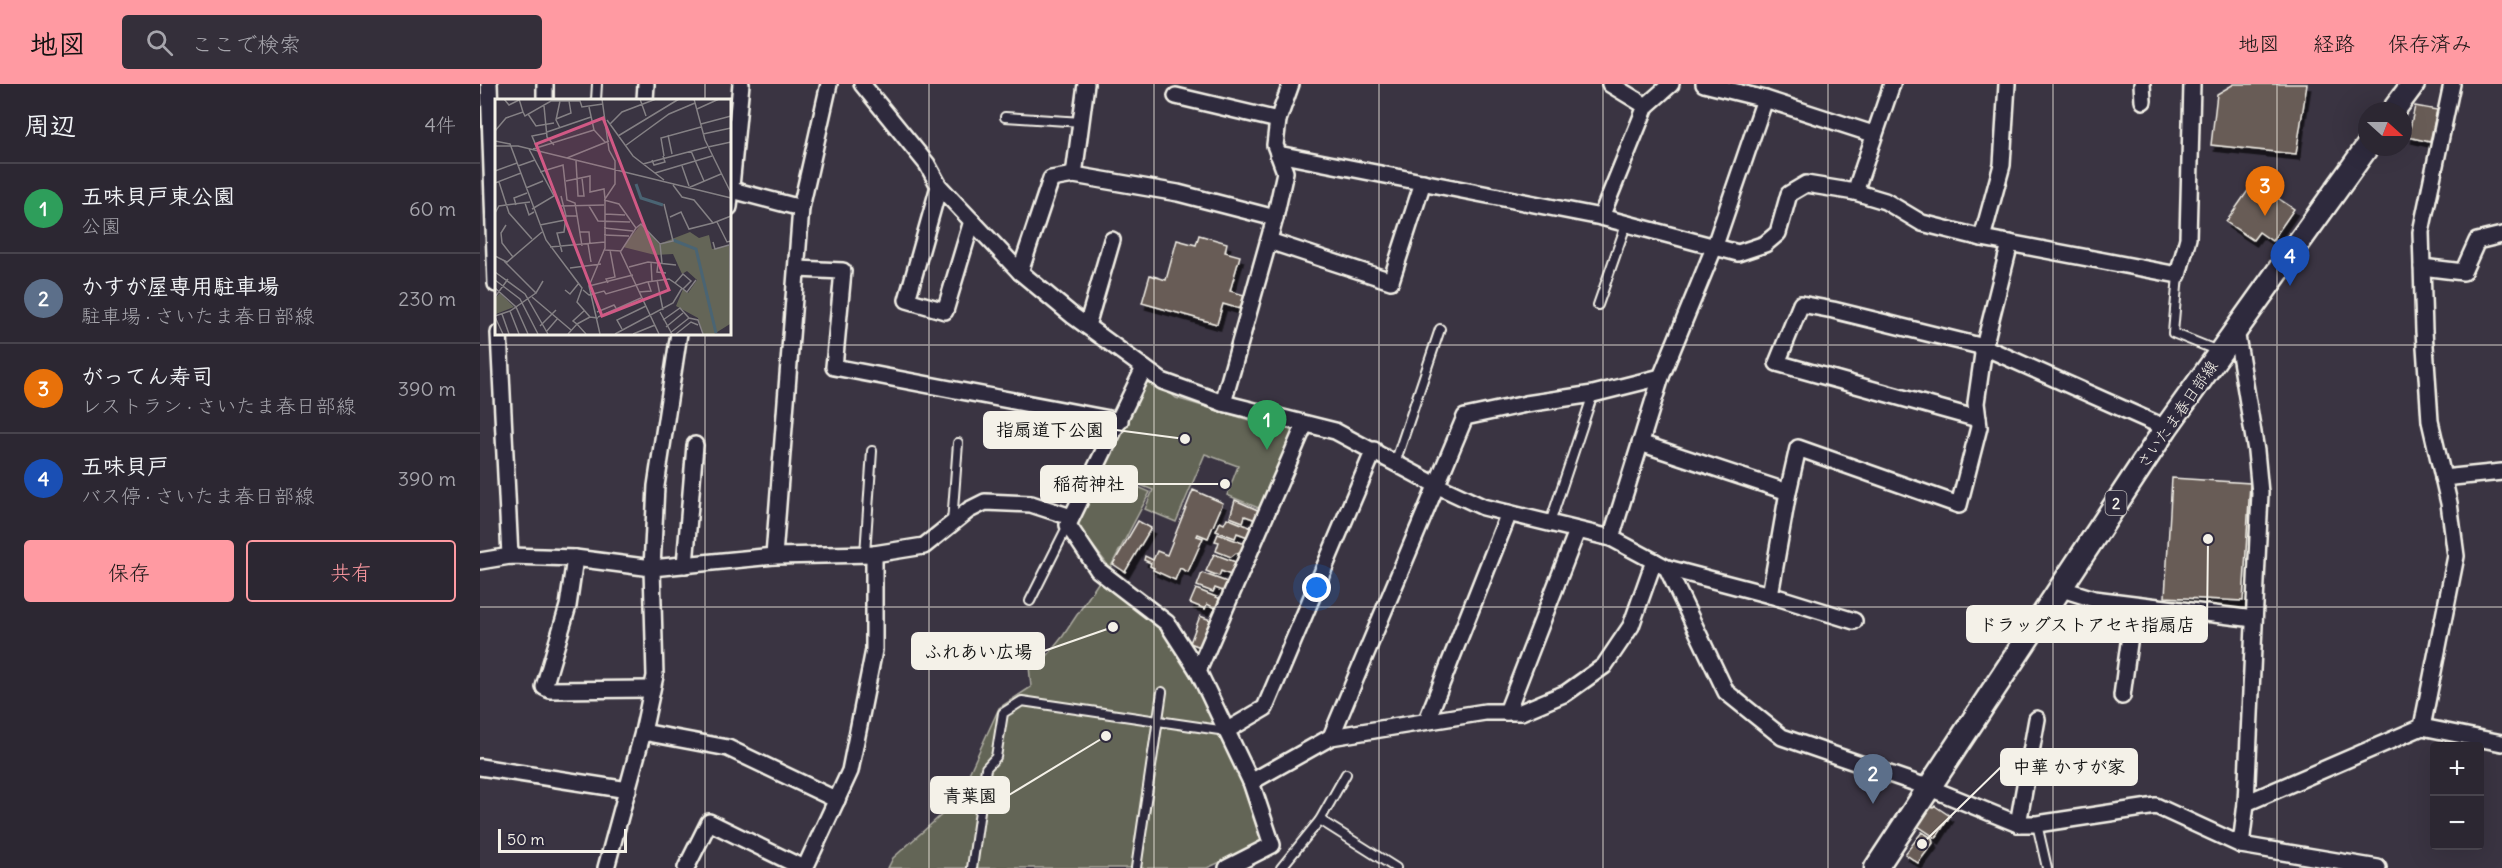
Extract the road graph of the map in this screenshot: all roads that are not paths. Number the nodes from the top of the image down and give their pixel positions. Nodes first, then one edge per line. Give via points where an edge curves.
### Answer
1 (489, 84) edge
2 (597, 84) edge
3 (646, 84) edge
4 (741, 84) edge
5 (829, 84) edge
6 (862, 84) edge
7 (1086, 84) edge
8 (1291, 84) edge
9 (1610, 84) edge
10 (1671, 84) edge
11 (1704, 84) edge
12 (1892, 84) edge
13 (2007, 84) edge
14 (2142, 84) edge
15 (2192, 84) edge
16 (2413, 84) edge
17 (2452, 84) edge
18 (1176, 96) dead end
19 (596, 99) edge
20 (645, 99) edge
21 (1765, 99) junction
22 (2143, 101) dead end
23 (2400, 102) edge
24 (1646, 106) junction
25 (1005, 117) dead end
26 (1278, 120) junction
27 (1082, 122) junction
28 (1873, 134) junction
29 (1278, 154) junction
30 (2361, 156) edge
31 (1074, 175) junction
32 (1423, 182) junction
33 (939, 186) junction
34 (732, 189) junction
35 (1855, 192) junction
36 (730, 201) edge
37 (801, 208) junction
38 (1601, 217) junction
39 (1275, 218) junction
40 (972, 221) junction
41 (1626, 225) junction
42 (495, 228) edge
43 (2502, 235) edge
44 (1982, 238) junction
45 (1112, 240) dead end
46 (1269, 241) junction
47 (2010, 243) junction
48 (1714, 248) junction
49 (2422, 267) junction
50 (797, 269) junction
51 (1020, 272) junction
52 (2178, 275) junction
53 (1598, 305) dead end
54 (1087, 326) junction
55 (1440, 329) dead end
56 (2236, 330) junction
57 (499, 334) edge
58 (678, 334) edge
59 (1984, 347) junction
60 (2220, 352) junction
61 (1144, 368) junction
62 (1661, 377) junction
63 (1593, 394) junction
64 (1223, 403) junction
65 (1978, 418) junction
66 (1120, 421) junction
67 (1305, 424) junction
68 (2166, 428) junction
69 (958, 443) dead end
70 (1640, 443) junction
71 (695, 445) dead end
72 (1374, 450) junction
73 (872, 451) dead end
74 (1395, 463) junction
75 (2502, 472) edge
76 (2443, 478) junction
77 (1436, 485) junction
78 (1788, 492) junction
79 (1509, 513) junction
80 (1069, 521) junction
81 (951, 524) junction
82 (1550, 524) junction
83 (1577, 531) junction
84 (1611, 538) junction
85 (869, 554) junction
86 (510, 556) junction
87 (774, 556) junction
88 (575, 558) junction
89 (480, 561) edge
90 (1660, 564) junction
91 (685, 565) junction
92 (652, 568) junction
93 (2059, 588) junction
94 (1770, 595) junction
95 (1030, 601) dead end
96 (2134, 606) junction
97 (2254, 620) junction
98 (1854, 621) dead end
99 (1198, 671) junction
100 (651, 689) junction
101 (1162, 692) dead end
102 (2122, 696) dead end
103 (1507, 711) junction
104 (2037, 719) dead end
105 (1427, 720) junction
106 (1158, 721) junction
107 (2422, 728) junction
108 (1226, 731) junction
109 (643, 732) junction
110 (1332, 737) junction
111 (2502, 743) edge
112 (480, 767) edge
113 (1346, 774) dead end
114 (1251, 782) junction
115 (1930, 788) junction
116 (628, 790) junction
117 (837, 800) junction
118 (2246, 803) junction
119 (1320, 820) junction
120 (2018, 824) junction
121 (2037, 824) junction
122 (2241, 845) junction
123 (606, 868) edge
124 (686, 868) edge
125 (804, 868) edge
126 (972, 868) edge
127 (1136, 868) edge
128 (1227, 868) edge
129 (1281, 868) edge
130 (1396, 868) edge
131 (1876, 868) edge
132 (2047, 868) edge
133 (2378, 868) edge

1 - 42 street
2 - 19 lane
3 - 20 street
4 - 34 street
5 - 37 street
6 - 33 street via 927,164
7 - 27 street
8 - 26 street
9 - 24 street
10 - 24 street
11 - 21 street
12 - 28 street
13 - 44 street via 2001,165
14 - 22 street
15 - 52 street via 2188,238
16 - 23 main road
17 - 49 street via 2421,232
18 - 26 street
21 - 28 street
21 - 48 street
24 - 38 street
25 - 27 lane
26 - 29 street
27 - 31 street
28 - 35 street
29 - 32 street
29 - 39 street via 1285,172
30 - 56 main road, さいたま春日部線 / 2
31 - 39 street via 1178,193
31 - 51 street via 1051,179
32 - 38 street
32 - 46 street via 1391,281
33 - 40 street
33 - 40 street via 907,300 945,311
34 - 36 street
34 - 37 street
35 - 44 street via 1885,201 1922,223
35 - 48 street via 1806,184 1789,194 1778,232 1765,244 1738,253
37 - 50 street
38 - 41 street
39 - 46 street
40 - 51 street
41 - 48 street
41 - 53 lane
43 - 49 street via 2477,241 2463,272
44 - 47 street
45 - 54 street
46 - 64 street
47 - 52 street
47 - 59 street
48 - 62 street
49 - 76 street via 2430,421
50 - 66 street via 843,271 834,367
50 - 87 street
51 - 54 street
52 - 60 lane via 2173,333
54 - 61 street
55 - 74 lane
56 - 60 main road, さいたま春日部線 / 2
56 - 97 street via 2260,493
57 - 86 street
58 - 92 street via 656,486
59 - 65 street via 1976,403
59 - 65 street via 1801,304 1778,363
59 - 68 street
60 - 68 main road, さいたま春日部線 / 2
61 - 64 street via 1162,381
61 - 66 street
62 - 63 street
62 - 70 street
63 - 77 street via 1465,417
63 - 82 lane
64 - 67 street
65 - 78 street via 1959,506 1798,448
66 - 80 street
67 - 72 street via 1335,431
67 - 99 street
68 - 93 main road, さいたま春日部線 / 2
69 - 81 lane
70 - 78 street
70 - 84 street
71 - 91 street
72 - 74 street
72 - 108 street via 1264,708
73 - 85 lane
74 - 77 street
75 - 76 street
76 - 107 street via 2456,556
77 - 79 street via 1483,507
77 - 110 street
78 - 94 street
79 - 82 street
79 - 105 street
80 - 81 street via 1031,504 985,502
80 - 95 lane
80 - 99 street via 1098,570 1167,623
81 - 85 street via 924,546
82 - 83 street
83 - 84 street
83 - 103 street
84 - 90 street
85 - 87 street
85 - 117 street via 874,650 850,771
86 - 88 street
86 - 89 street
87 - 91 street
88 - 92 street
88 - 100 street via 568,606 544,687
90 - 94 street
90 - 103 street via 1631,626 1604,666 1566,693 1521,712
90 - 115 street via 1726,692 1782,737
91 - 92 street
92 - 100 street via 655,676
93 - 96 street
93 - 115 main road, さいたま春日部線 / 2
94 - 98 street
96 - 97 street
96 - 102 street
97 - 118 street
99 - 108 street
100 - 109 street
101 - 106 lane
103 - 105 street
104 - 120 street
105 - 110 street
106 - 108 lane
106 - 126 lane via 1022,700 1003,713 996,757 986,768
106 - 127 lane
107 - 111 street
107 - 118 street
108 - 114 street
109 - 116 street
109 - 117 street via 728,748
110 - 114 street
112 - 116 street
113 - 119 lane
114 - 128 street via 1272,845
115 - 120 street
115 - 131 main road, さいたま春日部線 / 2
116 - 123 street
117 - 125 street
118 - 122 street
119 - 129 lane
119 - 130 lane
120 - 121 street
121 - 122 street via 2156,806
121 - 132 lane
122 - 133 street
124 - 125 street via 709,822

